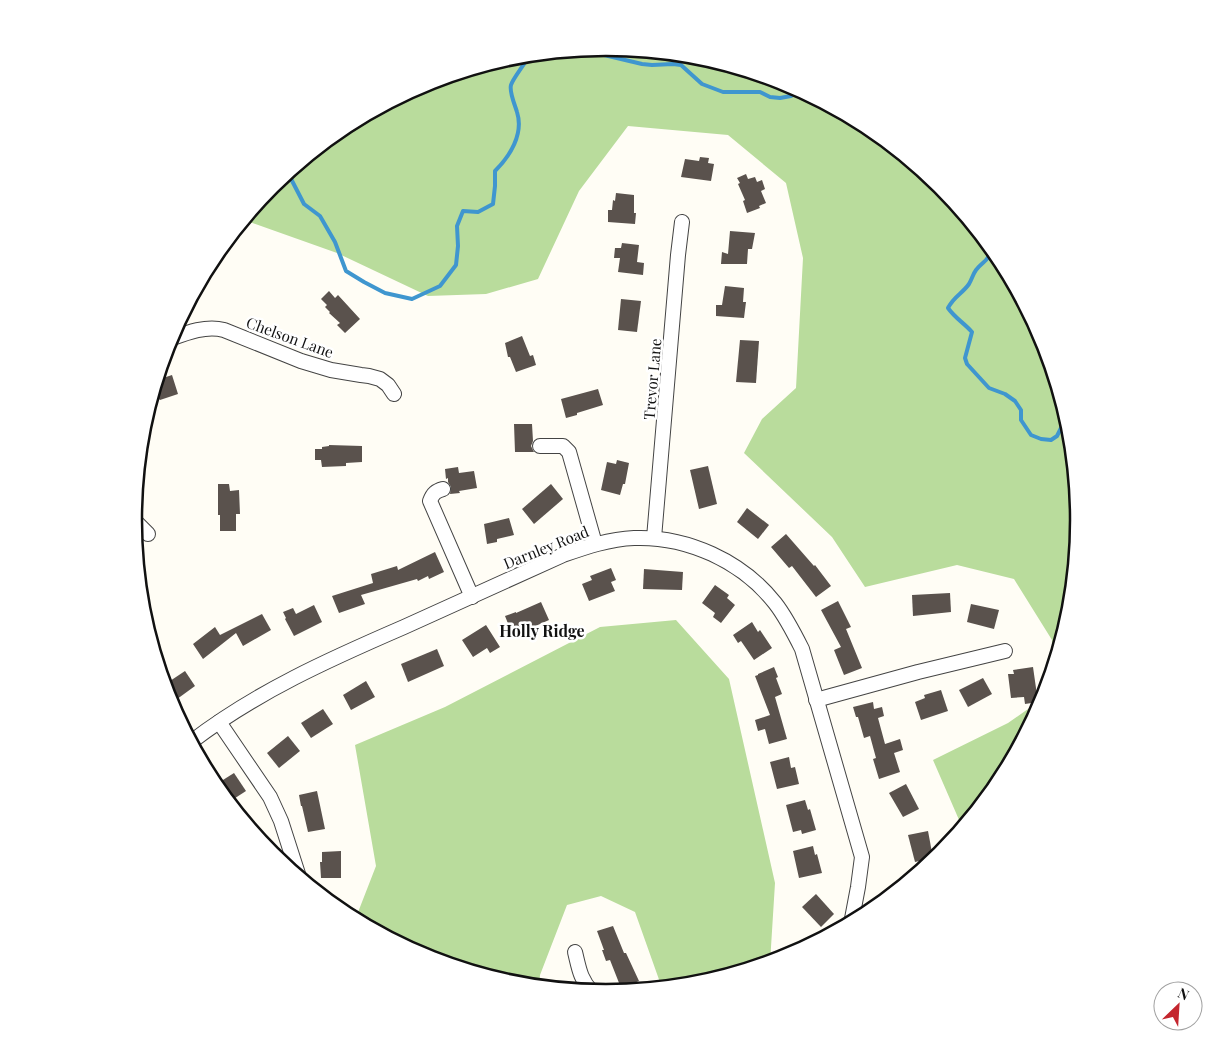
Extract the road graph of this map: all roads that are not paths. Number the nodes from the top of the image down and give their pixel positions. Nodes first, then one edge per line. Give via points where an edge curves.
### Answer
1 (682, 222) dead end
2 (181, 336) edge
3 (394, 394) dead end
4 (540, 446) dead end
5 (444, 489) dead end
6 (142, 528) edge
7 (148, 534) dead end
8 (654, 538) junction
9 (595, 544) junction
10 (472, 597) junction
11 (1005, 651) dead end
12 (816, 700) junction
13 (219, 722) junction
14 (196, 738) edge
15 (295, 866) edge
16 (853, 914) edge
17 (575, 952) dead end
18 (584, 984) edge

1 - 8 street, Trevor Lane
2 - 3 street, Chelson Lane via 217,328 301,361 380,379
4 - 9 street via 563,446 569,452
5 - 10 street via 436,490 430,501
6 - 7 street
8 - 9 street, Darnley Road
8 - 12 street, Darnley Road via 712,554 749,576 789,624 802,650
9 - 10 street, Darnley Road via 563,555
10 - 13 street, Darnley Road via 281,684
11 - 12 street
12 - 16 street, Darnley Road via 862,857
13 - 14 street, Darnley Road
13 - 15 street via 270,797
17 - 18 street

